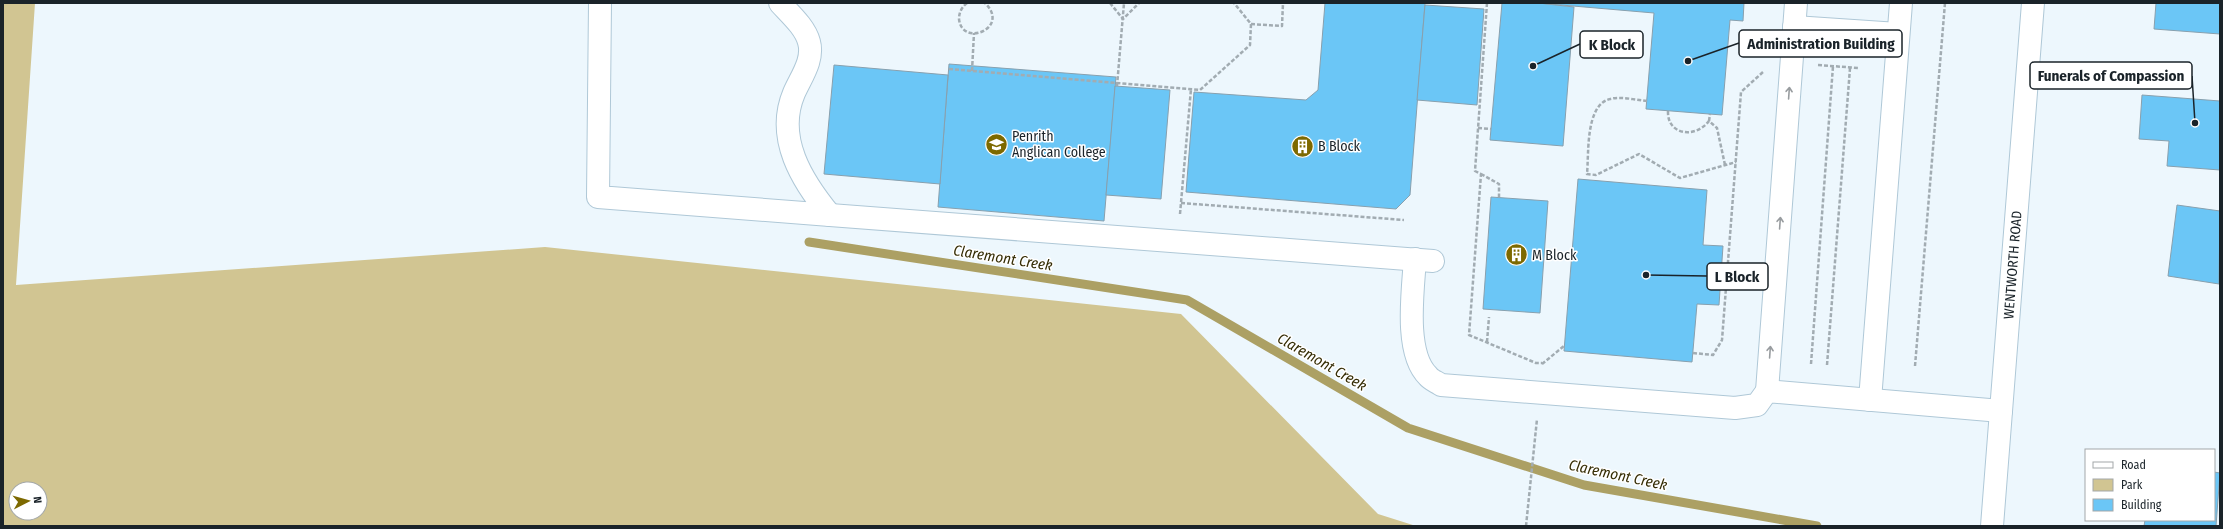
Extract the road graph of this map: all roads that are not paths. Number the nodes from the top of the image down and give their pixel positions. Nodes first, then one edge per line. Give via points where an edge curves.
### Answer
1 (600, 3) edge
2 (780, 3) edge
3 (1796, 3) edge
4 (1901, 3) edge
5 (2033, 3) edge
6 (1794, 27) junction
7 (1898, 34) junction
8 (830, 215) junction
9 (1767, 391) junction
10 (1870, 400) junction
11 (2001, 411) junction
12 (1992, 526) edge

1 - 8 street via 598,197
2 - 8 street via 802,29 809,42 810,58 793,95 788,123 791,150 799,171
3 - 6 street
4 - 7 street
5 - 11 street, WENTWORTH ROAD
6 - 7 street
9 -> 6 street
7 - 10 street
8 - 9 street via 1424,260 1411,315 1413,344 1428,376 1441,384 1735,408 1757,405
9 - 10 street
10 - 11 street
11 - 12 street, WENTWORTH ROAD

